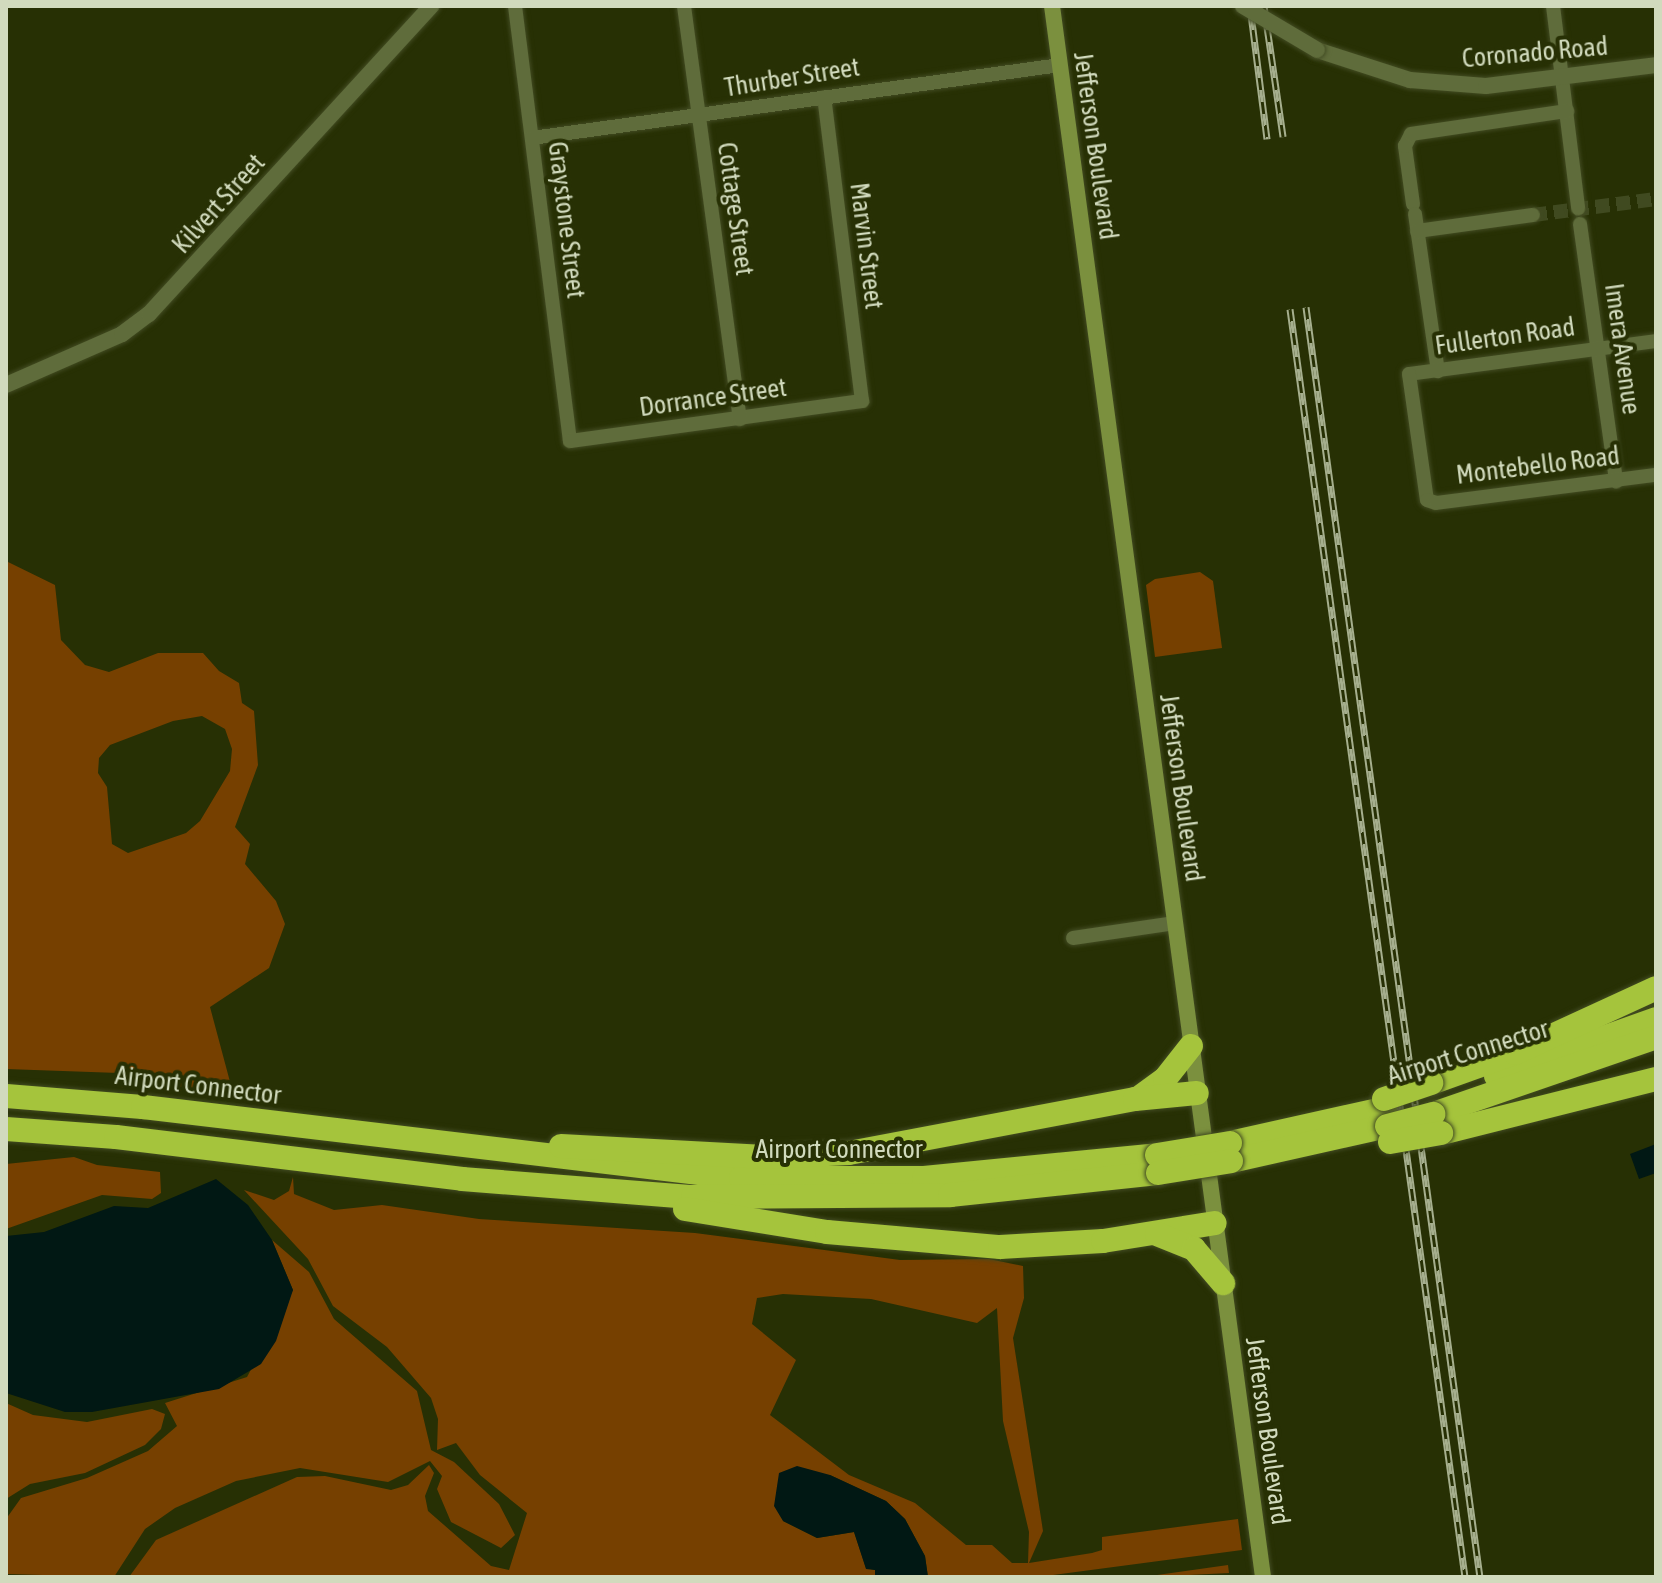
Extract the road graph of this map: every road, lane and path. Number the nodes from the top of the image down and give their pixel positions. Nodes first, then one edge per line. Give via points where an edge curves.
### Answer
1 (431, 6) edge
2 (515, 6) edge
3 (684, 6) edge
4 (1052, 6) edge
5 (1243, 6) edge
6 (1553, 6) edge
7 (1060, 65) junction
8 (1656, 65) edge
9 (1562, 79) junction
10 (824, 97) junction
11 (1567, 111) junction
12 (698, 117) junction
13 (532, 138) junction
14 (1578, 208) dead end
15 (1533, 215) tunnel mouth
16 (1580, 224) dead end
17 (1417, 231) junction
18 (1656, 341) edge
19 (1598, 349) junction
20 (1438, 371) junction
21 (6, 385) edge
22 (862, 401) joint
23 (740, 419) junction
24 (570, 441) joint
25 (1656, 475) edge
26 (1616, 481) junction
27 (1427, 500) joint
28 (1175, 923) junction
29 (1073, 938) dead end
30 (1656, 988) edge
31 (1656, 1019) edge
32 (1656, 1037) edge
33 (1191, 1046) junction
34 (1656, 1079) edge
35 (1197, 1093) junction
36 (6, 1096) edge
37 (1135, 1099) junction
38 (1435, 1106) junction
39 (1387, 1119) junction
40 (6, 1129) edge
41 (464, 1146) junction
42 (1235, 1154) junction
43 (1158, 1164) junction
44 (556, 1188) junction
45 (1215, 1223) junction
46 (1155, 1234) junction
47 (1223, 1283) junction
48 (1263, 1577) edge

1 - 21 street, Kilvert Street via 149,314 122,334
2 - 13 street, Graystone Street
3 - 12 street, Cottage Street
4 - 7 main road, Jefferson Boulevard
5 - 9 street, Coronado Road, bridge via 1317,50 1410,80 1486,86
6 - 9 street
7 - 10 street, Thurber Street
7 - 28 main road, Jefferson Boulevard
8 - 9 street, Coronado Road
9 - 11 street
10 - 12 street, Thurber Street
10 - 22 street, Marvin Street
11 - 14 street
11 - 17 street via 1411,134 1405,146
12 - 13 street, Thurber Street
12 - 23 street, Cottage Street
13 - 24 street, Graystone Street
15 - 17 street
16 - 19 street, Imera Avenue
17 - 20 street
18 - 19 street, Fullerton Road
19 - 20 street, Fullerton Road
19 - 26 street, Imera Avenue
20 - 27 street, Fullerton Road via 1409,374
22 - 23 street, Dorrance Street
23 - 24 street, Dorrance Street
25 - 26 street, Montebello Road
26 - 27 street, Montebello Road
28 - 29 street
28 - 33 main road, Jefferson Boulevard
30 - 38 highway via 1515,1053
31 - 38 highway, Airport Connector
32 - 38 highway, Airport Connector
33 - 35 main road, Jefferson Boulevard
33 - 37 highway via 1165,1079
34 - 38 highway
35 - 37 highway
35 - 45 main road, Jefferson Boulevard
36 - 41 highway, Airport Connector
37 - 41 highway via 821,1155
38 - 39 highway, bridge
38 - 39 highway, Airport Connector
39 - 42 highway
39 - 42 highway, Airport Connector via 1310,1127
40 - 44 highway, Airport Connector
41 - 43 highway, Airport Connector via 649,1171 787,1180
42 - 43 highway, Airport Connector, bridge
43 - 44 highway, Airport Connector via 1034,1188 901,1197 747,1198
44 - 46 highway via 827,1232 967,1246 1069,1245
45 - 46 highway
45 - 47 main road, Jefferson Boulevard
46 - 47 highway via 1194,1249
47 - 48 main road, Jefferson Boulevard

